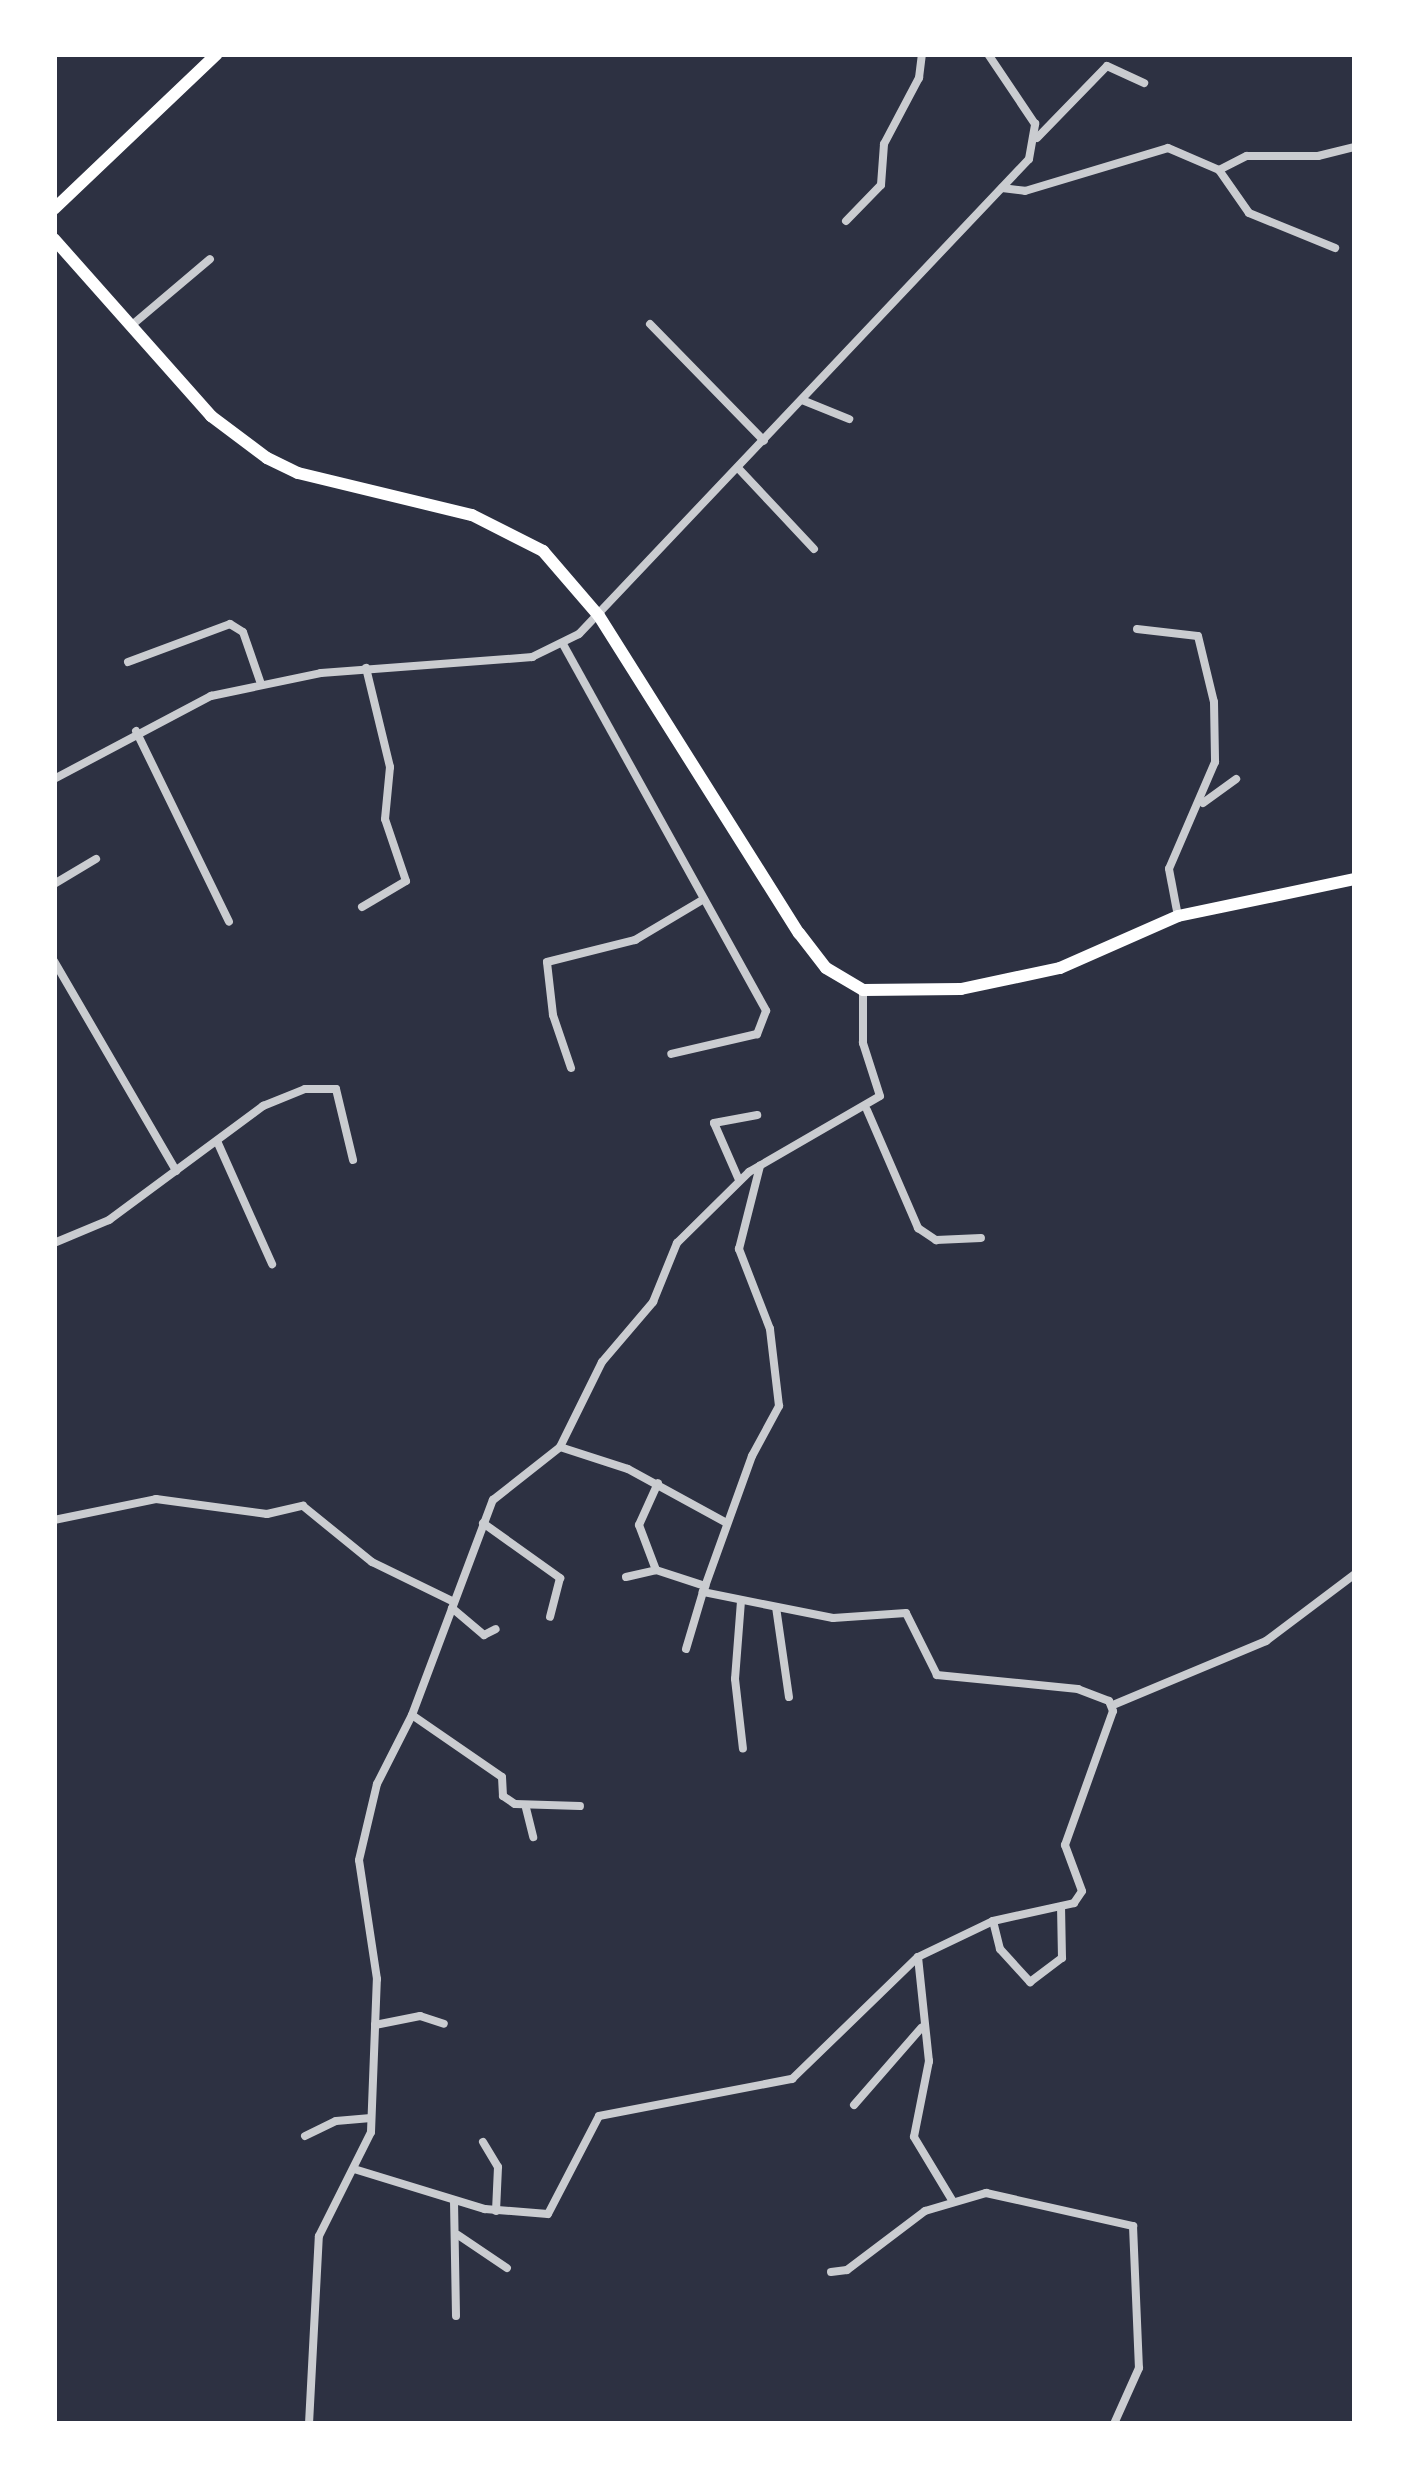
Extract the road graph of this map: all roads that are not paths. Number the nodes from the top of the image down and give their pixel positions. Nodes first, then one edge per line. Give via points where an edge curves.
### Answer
1 (217, 54) edge
2 (922, 54) edge
3 (988, 54) edge
4 (1144, 83) dead end
5 (1036, 139) junction
6 (1355, 147) edge
7 (1219, 170) junction
8 (1002, 188) junction
9 (54, 208) edge
10 (846, 221) dead end
11 (54, 238) edge
12 (1335, 248) dead end
13 (210, 259) dead end
14 (650, 324) dead end
15 (131, 326) junction
16 (802, 400) junction
17 (849, 419) dead end
18 (764, 441) junction
19 (738, 468) junction
20 (814, 549) dead end
21 (599, 616) junction
22 (1137, 628) dead end
23 (563, 646) junction
24 (128, 662) dead end
25 (366, 668) junction
26 (261, 684) junction
27 (136, 731) junction
28 (54, 779) edge
29 (1236, 779) dead end
30 (1202, 804) junction
31 (96, 860) dead end
32 (1355, 879) edge
33 (54, 884) edge
34 (704, 899) junction
35 (362, 907) dead end
36 (1178, 916) junction
37 (230, 922) dead end
38 (54, 961) edge
39 (863, 990) junction
40 (671, 1054) dead end
41 (571, 1068) dead end
42 (867, 1109) junction
43 (757, 1115) dead end
44 (217, 1141) junction
45 (353, 1160) dead end
46 (760, 1166) junction
47 (176, 1171) junction
48 (739, 1180) junction
49 (981, 1238) dead end
50 (54, 1243) edge
51 (272, 1264) dead end
52 (560, 1448) junction
53 (658, 1483) junction
54 (54, 1520) edge
55 (725, 1522) junction
56 (484, 1523) junction
57 (656, 1570) junction
58 (1355, 1574) edge
59 (626, 1577) dead end
60 (704, 1589) junction
61 (741, 1601) junction
62 (453, 1605) junction
63 (776, 1607) junction
64 (550, 1617) dead end
65 (496, 1629) dead end
66 (686, 1649) dead end
67 (789, 1697) dead end
68 (1112, 1705) junction
69 (412, 1715) junction
70 (742, 1749) dead end
71 (580, 1806) dead end
72 (526, 1808) junction
73 (533, 1837) dead end
74 (1061, 1907) junction
75 (993, 1921) junction
76 (918, 1957) junction
77 (444, 2024) dead end
78 (375, 2025) junction
79 (923, 2026) junction
80 (854, 2104) dead end
81 (371, 2118) junction
82 (305, 2136) dead end
83 (483, 2142) dead end
84 (354, 2169) junction
85 (952, 2200) junction
86 (454, 2201) junction
87 (496, 2210) junction
88 (457, 2234) junction
89 (507, 2268) dead end
90 (831, 2272) dead end
91 (456, 2316) dead end
92 (309, 2424) edge
93 (1114, 2424) edge

1 - 9 highway
2 - 10 street via 919,78 884,144 881,185
3 - 5 street via 1031,116
4 - 5 street via 1107,66
5 - 8 street
6 - 7 street via 1318,157 1247,157
7 - 8 street via 1168,148 1025,191
7 - 12 street via 1250,213
8 - 16 street
11 - 15 highway
13 - 15 street
14 - 18 street
15 - 21 highway via 211,416 267,458 515,532 543,551
16 - 17 street
16 - 18 street
18 - 19 street
19 - 20 street
19 - 21 street
21 - 23 street
21 - 39 highway via 799,934 826,968
22 - 30 street via 1198,636 1214,708 1215,762
23 - 25 street via 478,662
23 - 34 street
24 - 26 street via 230,624 242,632
25 - 26 street
25 - 35 street via 390,767 386,819 406,880
26 - 27 street via 212,696
27 - 28 street
27 - 37 street
29 - 30 street
30 - 36 street via 1170,863
31 - 33 street
32 - 36 highway
34 - 40 street via 767,1020 757,1034
34 - 41 street via 634,940 547,962 553,1016
36 - 39 highway via 1060,968 961,989
38 - 47 street
39 - 42 street via 863,1043 880,1096
42 - 46 street
42 - 49 street via 918,1228 936,1240
43 - 48 street via 715,1123
44 - 45 street via 274,1100 333,1088
44 - 47 street
44 - 51 street
46 - 48 street
46 - 55 street via 739,1249 770,1329 779,1406
47 - 50 street via 99,1226
48 - 52 street via 677,1243 653,1302 602,1362
52 - 53 street
52 - 56 street via 505,1486
53 - 55 street
53 - 57 street via 639,1525
54 - 62 street via 156,1499 267,1514 303,1506 372,1562
55 - 60 street
56 - 62 street
56 - 64 street via 560,1578
57 - 59 street
57 - 60 street
58 - 68 street via 1266,1641
60 - 61 street
60 - 66 street
61 - 63 street
61 - 70 street
62 - 65 street via 484,1636
62 - 69 street
63 - 67 street
63 - 68 street via 845,1619 910,1614 937,1675 1078,1689
68 - 74 street via 1064,1845 1082,1891
69 - 72 street via 502,1777 503,1796
69 - 78 street via 380,1776 358,1860 375,1962
71 - 72 street
72 - 73 street
74 - 75 street
74 - 75 street via 1062,1958 1030,1982 1000,1948
75 - 76 street
76 - 79 street via 928,1997
76 - 87 street via 792,2079 599,2116 553,2211
77 - 78 street via 420,2017
78 - 81 street
79 - 80 street
79 - 85 street via 929,2061 914,2137
81 - 82 street via 336,2120
81 - 84 street
83 - 87 street via 498,2167
84 - 86 street
84 - 92 street via 325,2220 314,2263
85 - 90 street via 898,2226 844,2272
85 - 93 street via 1005,2193 1136,2229 1138,2368
86 - 87 street
86 - 88 street
88 - 89 street
88 - 91 street

